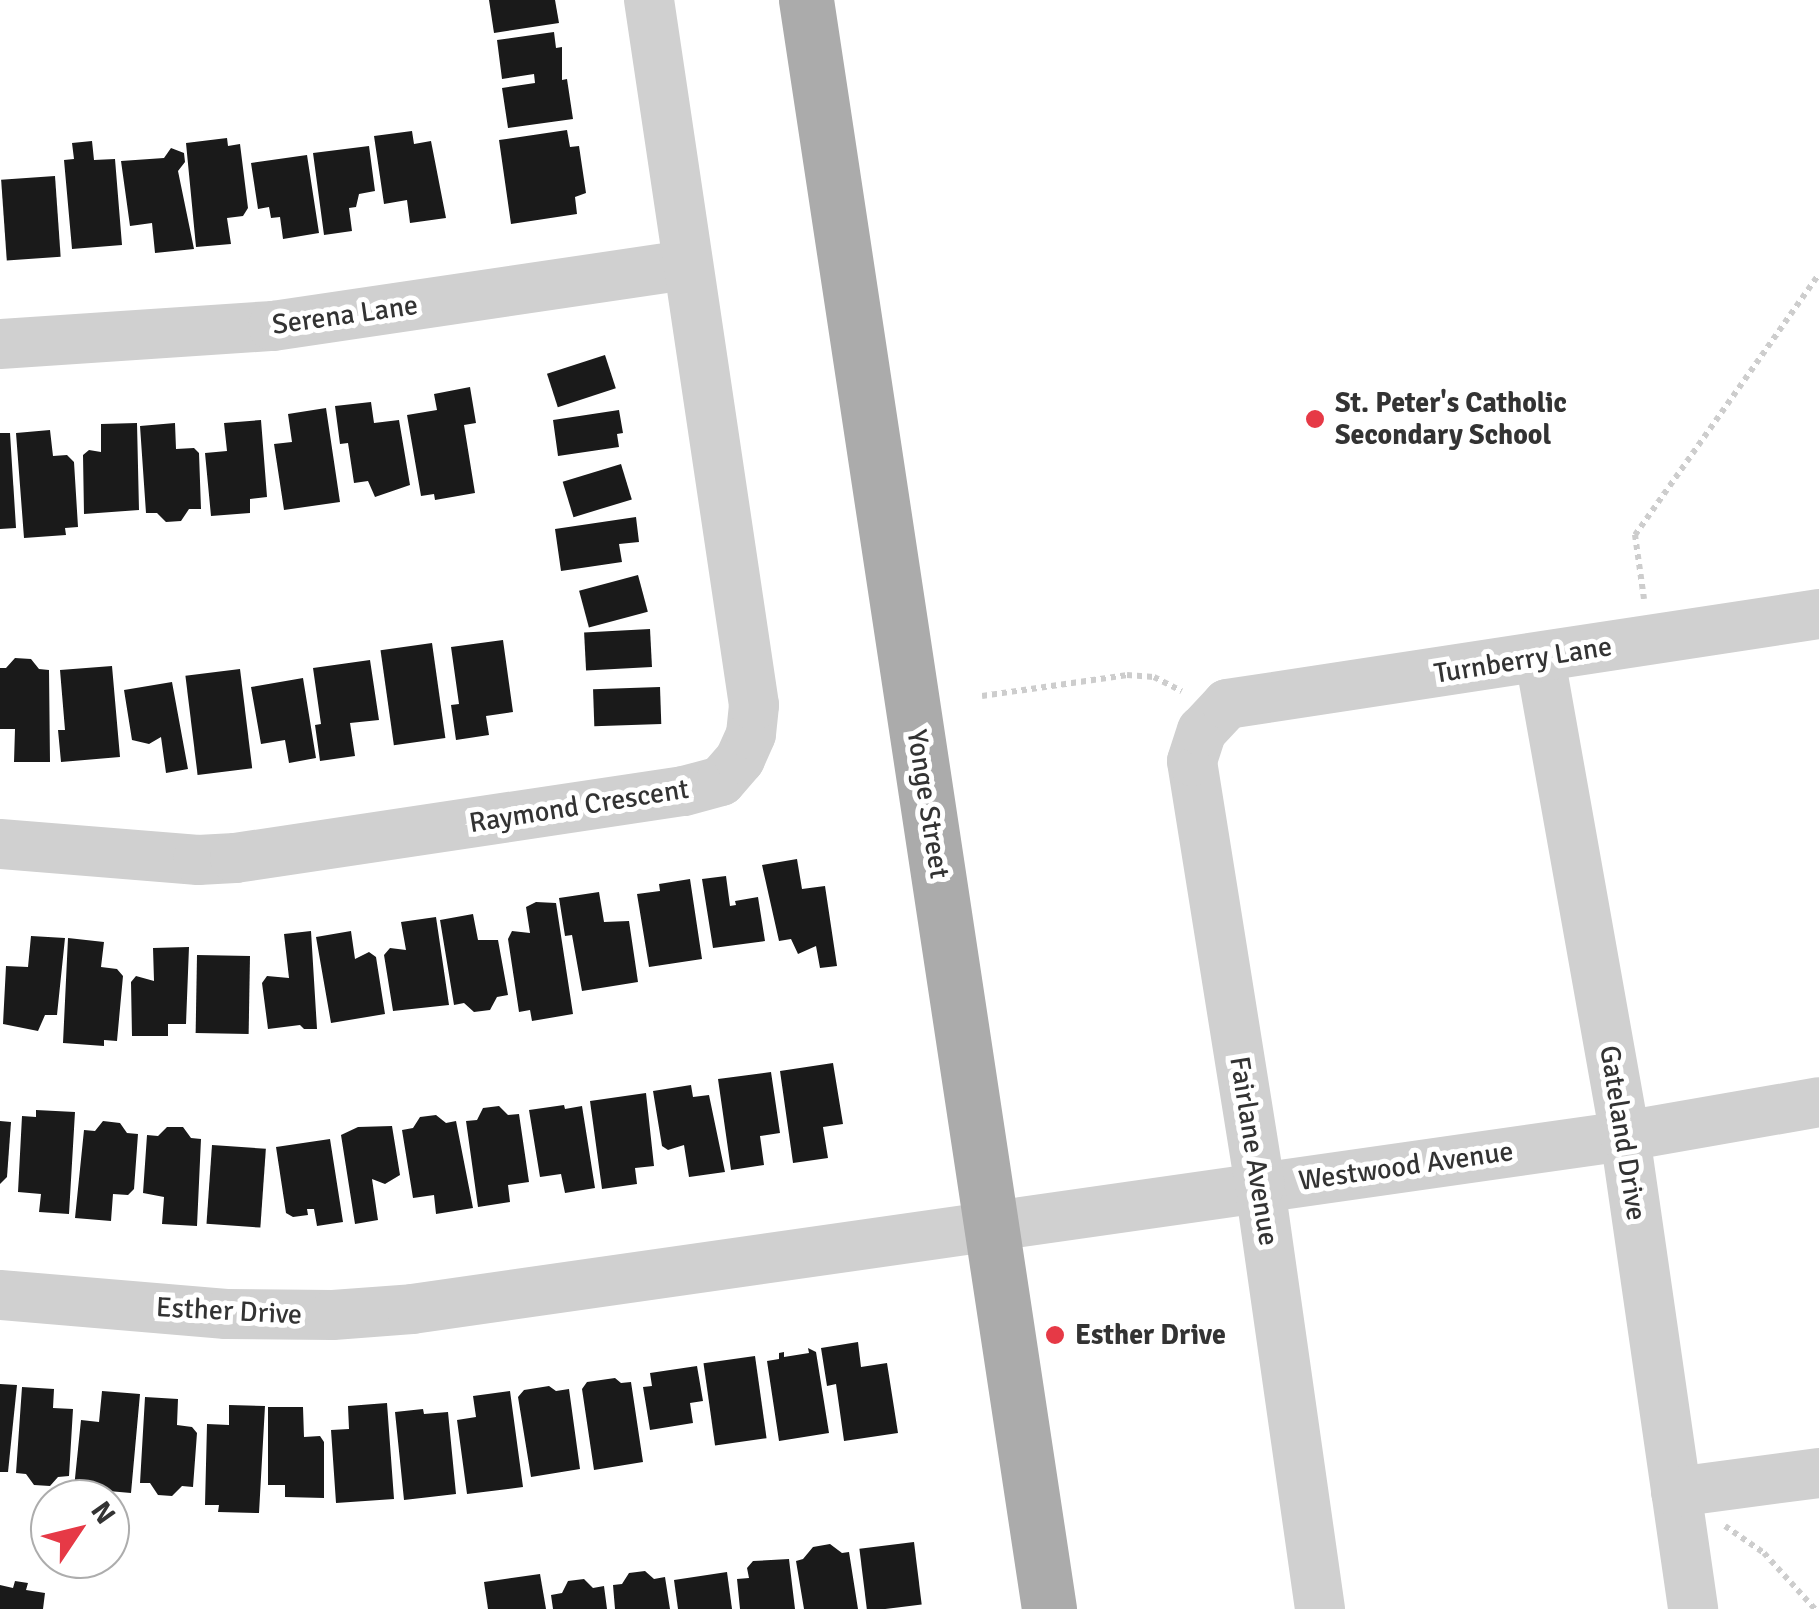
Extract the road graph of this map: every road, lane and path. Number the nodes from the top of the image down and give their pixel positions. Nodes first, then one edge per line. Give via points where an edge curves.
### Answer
1 (650, 0) edge
2 (806, 0) edge
3 (688, 265) junction
4 (1819, 274) edge
5 (0, 344) edge
6 (1643, 592) dead end
7 (1819, 614) edge
8 (1540, 659) junction
9 (982, 696) dead end
10 (1204, 697) junction
11 (0, 844) edge
12 (1819, 1102) edge
13 (1626, 1136) junction
14 (1260, 1186) junction
15 (992, 1225) junction
16 (0, 1295) edge
17 (1819, 1472) edge
18 (1676, 1492) junction
19 (1719, 1522) dead end
20 (1048, 1609) edge
21 (1320, 1609) edge
22 (1693, 1609) edge
23 (1815, 1609) edge

1 - 3 street, Raymond Crescent
2 - 15 main road, Yonge Street
3 - 5 street, Serena Lane via 273,326
3 - 11 street, Raymond Crescent via 754,704 751,734 721,782 235,858
4 - 6 path via 1636,534
7 - 8 street, Turnberry Lane
8 - 10 street, Turnberry Lane
8 - 13 street, Gateland Drive
9 - 10 path via 1128,675 1154,677
10 - 14 street, Fairlane Avenue via 1192,762
12 - 13 street, Westwood Avenue
13 - 14 street, Westwood Avenue
13 - 18 street, Gateland Drive
14 - 15 street, Westwood Avenue
14 - 21 street, Fairlane Avenue
15 - 16 street, Esther Drive via 373,1313 226,1314
15 - 20 main road, Yonge Street
17 - 18 street
18 - 22 street, Gateland Drive
19 - 23 path via 1764,1552

